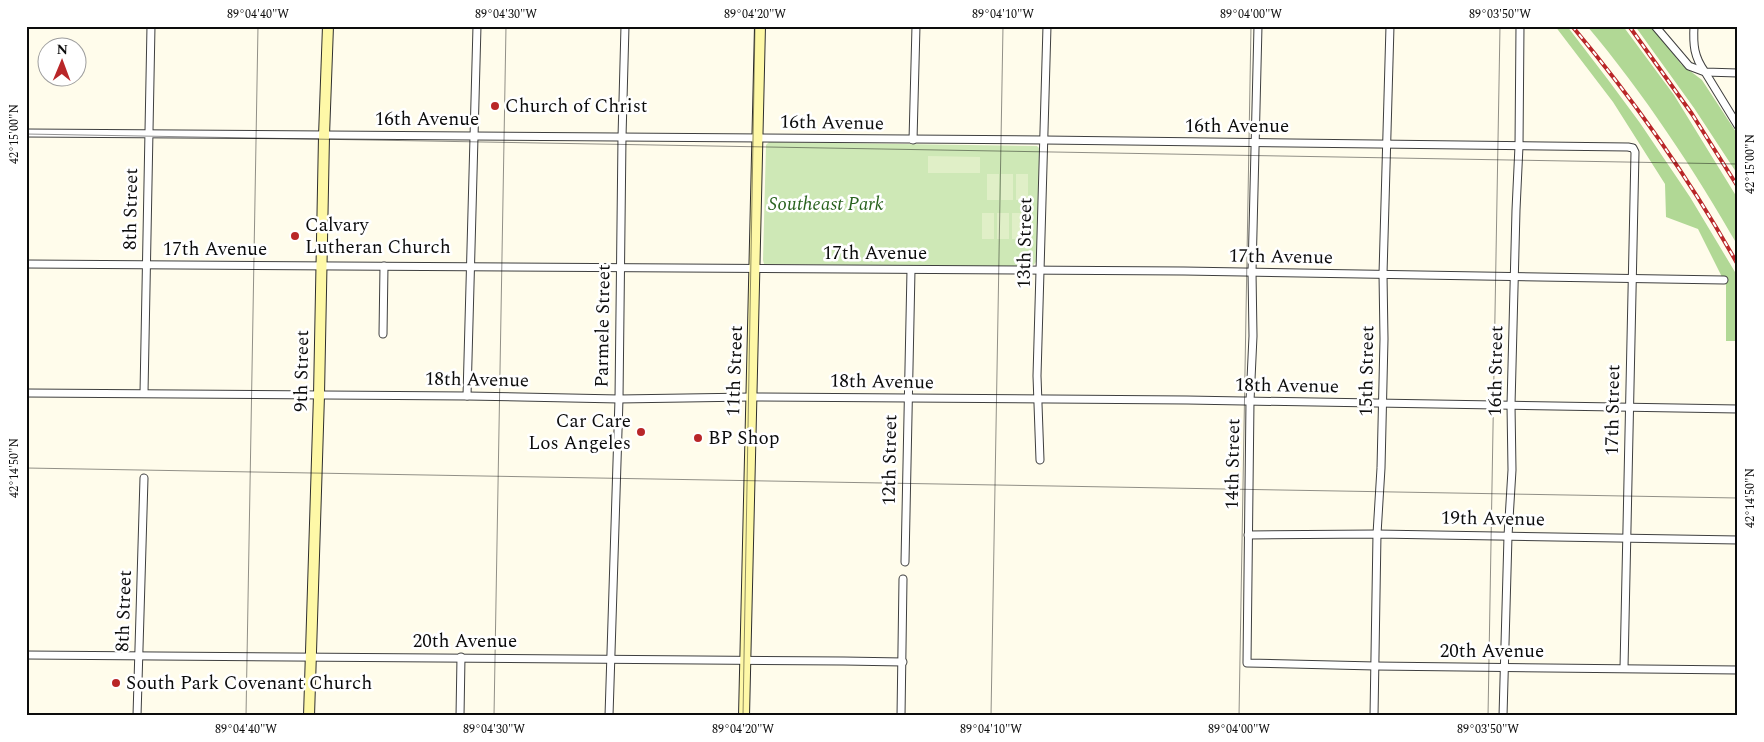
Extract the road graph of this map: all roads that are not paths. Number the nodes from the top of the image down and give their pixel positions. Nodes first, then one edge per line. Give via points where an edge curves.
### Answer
1 (151, 26) edge
2 (328, 26) edge
3 (477, 26) edge
4 (625, 26) edge
5 (760, 26) edge
6 (916, 26) edge
7 (1047, 26) edge
8 (1258, 26) edge
9 (1390, 26) edge
10 (1520, 26) edge
11 (1655, 26) edge
12 (1694, 26) edge
13 (1705, 72) junction
14 (1738, 72) edge
15 (1738, 126) edge
16 (26, 133) edge
17 (148, 134) junction
18 (324, 136) junction
19 (473, 136) junction
20 (622, 137) junction
21 (757, 138) junction
22 (913, 140) junction
23 (1044, 140) junction
24 (1256, 142) junction
25 (1386, 143) junction
26 (1519, 146) junction
27 (1635, 152) joint
28 (26, 264) edge
29 (147, 265) junction
30 (322, 266) junction
31 (384, 266) junction
32 (470, 267) junction
33 (620, 268) junction
34 (755, 269) junction
35 (911, 270) junction
36 (1041, 271) junction
37 (1252, 272) junction
38 (1384, 274) junction
39 (1515, 277) junction
40 (1632, 278) junction
41 (1724, 280) dead end
42 (382, 334) dead end
43 (26, 393) edge
44 (144, 393) junction
45 (319, 395) junction
46 (467, 396) junction
47 (751, 397) junction
48 (908, 398) junction
49 (619, 399) junction
50 (1038, 400) junction
51 (1250, 401) junction
52 (1382, 403) junction
53 (1511, 405) junction
54 (1629, 407) junction
55 (1738, 409) edge
56 (1040, 460) dead end
57 (144, 478) dead end
58 (1377, 534) junction
59 (1248, 535) junction
60 (1508, 536) junction
61 (1626, 538) junction
62 (1738, 540) edge
63 (905, 562) dead end
64 (904, 579) dead end
65 (26, 655) edge
66 (139, 656) junction
67 (462, 657) junction
68 (311, 658) junction
69 (611, 659) junction
70 (745, 659) junction
71 (903, 662) junction
72 (1247, 663) joint
73 (1375, 666) junction
74 (1505, 668) junction
75 (1624, 668) junction
76 (1738, 670) edge
77 (137, 716) edge
78 (309, 716) edge
79 (460, 716) edge
80 (609, 716) edge
81 (744, 716) edge
82 (901, 716) edge
83 (1374, 716) edge
84 (1503, 716) edge

1 - 17 street, 8th Street
2 - 18 street, 9th Street
3 - 19 street
4 - 20 street, Parmele Street
5 - 21 street, 11th Street
6 - 22 street
7 - 23 street, 13th Street
8 - 24 street, 14th Street
9 - 25 street, 15th Street
10 - 26 street, 16th Street
11 - 13 street via 1689,66
12 - 13 street via 1697,62
13 - 14 street
13 - 15 street
16 - 17 street, 16th Avenue
17 - 18 street, 16th Avenue
17 - 29 street, 8th Street
18 - 19 street, 16th Avenue
18 - 30 street, 9th Street
19 - 20 street, 16th Avenue
19 - 32 street via 474,202
20 - 21 street, 16th Avenue
20 - 33 street, Parmele Street
21 - 22 street, 16th Avenue
21 - 34 street, 11th Street
22 - 23 street, 16th Avenue
23 - 24 street, 16th Avenue
23 - 36 street, 13th Street
24 - 25 street, 16th Avenue
24 - 37 street, 14th Street
25 - 26 street, 16th Avenue
25 - 38 street, 15th Street
26 - 27 street, 16th Avenue via 1628,147
26 - 39 street, 16th Street
27 - 40 street, 17th Street
28 - 29 street, 17th Avenue
29 - 30 street, 17th Avenue
29 - 44 street, 8th Street
30 - 31 street, 17th Avenue
30 - 45 street, 9th Street
31 - 32 street, 17th Avenue
31 - 42 street
32 - 33 street, 17th Avenue
32 - 46 street
33 - 34 street, 17th Avenue
33 - 49 street, Parmele Street
34 - 35 street, 17th Avenue
34 - 47 street, 11th Street
35 - 36 street, 17th Avenue
35 - 48 street, 12th Street
36 - 37 street, 17th Avenue
36 - 50 street, 13th Street
37 - 38 street, 17th Avenue
37 - 51 street, 14th Street
38 - 39 street, 17th Avenue
38 - 52 street, 15th Street
39 - 40 street, 17th Avenue
39 - 53 street, 16th Street
40 - 41 street, 17th Avenue
40 - 54 street, 17th Street
43 - 44 street, 18th Avenue
44 - 45 street, 18th Avenue
45 - 46 street, 18th Avenue
45 - 68 street, 9th Street
46 - 49 street, 18th Avenue
47 - 48 street, 18th Avenue
47 - 49 street, 18th Avenue
47 - 70 street, 11th Street
48 - 50 street, 18th Avenue
48 - 63 street, 12th Street
49 - 69 street, Parmele Street
50 - 51 street, 18th Avenue
50 - 56 street, 13th Street
51 - 52 street, 18th Avenue
51 - 59 street, 14th Street
52 - 53 street, 18th Avenue
52 - 58 street, 15th Street
53 - 54 street, 18th Avenue
53 - 60 street, 16th Street
54 - 55 street, 18th Avenue
54 - 61 street, 17th Street
57 - 66 street, 8th Street
58 - 59 street, 19th Avenue
58 - 60 street, 19th Avenue
58 - 73 street, 15th Street
59 - 72 street, 14th Street
60 - 61 street, 19th Avenue
60 - 74 street, 16th Street
61 - 62 street, 19th Avenue
61 - 75 street, 17th Street
64 - 71 street
65 - 66 street, 20th Avenue
66 - 68 street, 20th Avenue
66 - 77 street, 8th Street
67 - 68 street, 20th Avenue
67 - 69 street, 20th Avenue
67 - 79 street
68 - 78 street, 9th Street
69 - 70 street, 20th Avenue
69 - 80 street, Parmele Street
70 - 71 street, 20th Avenue
70 - 81 street, 11th Street
71 - 82 street
72 - 73 street, 20th Avenue
73 - 74 street, 20th Avenue
73 - 83 street, 15th Street
74 - 75 street, 20th Avenue
74 - 84 street, 16th Street
75 - 76 street, 20th Avenue

